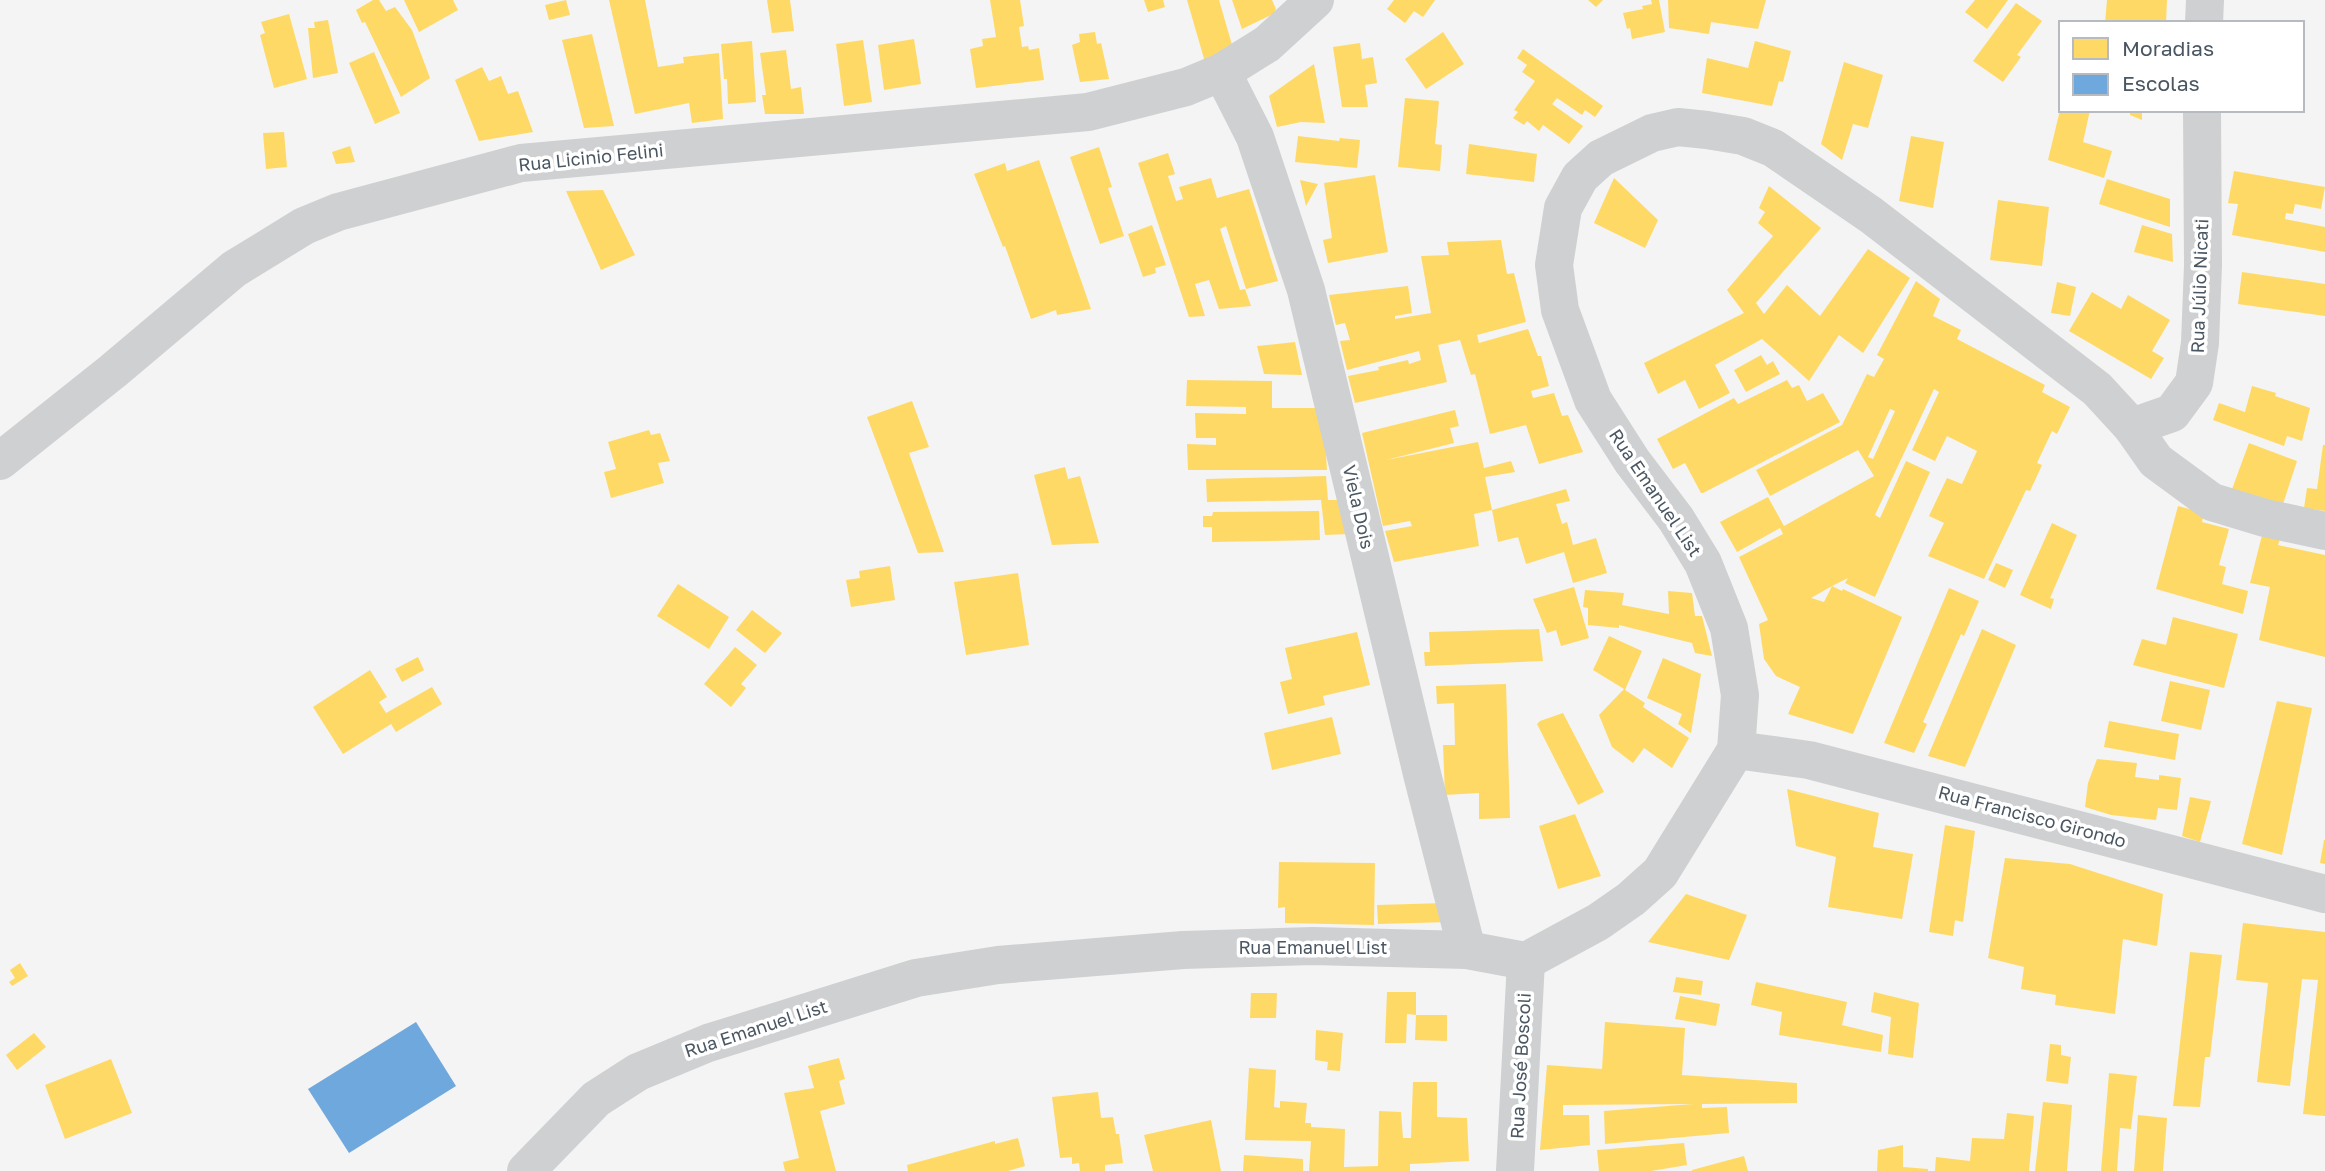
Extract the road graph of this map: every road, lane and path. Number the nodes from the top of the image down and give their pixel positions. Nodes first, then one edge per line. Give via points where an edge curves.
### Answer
1 (1315, 0) edge
2 (2205, 0) edge
3 (2204, 21) edge
4 (1222, 72) junction
5 (2202, 112) edge
6 (2132, 427) junction
7 (0, 461) edge
8 (2325, 531) edge
9 (1736, 750) junction
10 (2325, 894) edge
11 (1467, 950) junction
12 (1526, 961) junction
13 (526, 1171) edge
14 (1516, 1171) edge

1 - 4 street, Rua Licinio Felini via 1267,44
2 - 3 street
4 - 7 street, Rua Licinio Felini via 1186,87 1088,112 521,163 338,212 304,226 234,269
4 - 11 street, Viela Dois via 1255,137 1306,289
5 - 6 street, Rua Júlio Nicati via 2203,278 2194,383 2172,412
6 - 8 street, Rua Emanuel List via 2156,461 2212,502
6 - 9 street, Rua Emanuel List via 2097,389 1871,215 1773,148 1743,136 1678,127 1652,133 1601,159 1580,177 1563,208 1554,265 1560,310 1594,400 1703,563 1729,628 1740,695
9 - 10 street, Rua Francisco Girondo via 1822,763
9 - 12 street, Rua Emanuel List via 1660,873 1598,922
11 - 12 street, Rua Emanuel List
11 - 13 street, Rua Emanuel List via 1313,946 1183,950 998,965 916,978 708,1043 638,1072 596,1099
12 - 14 street, Rua José Boscoli

